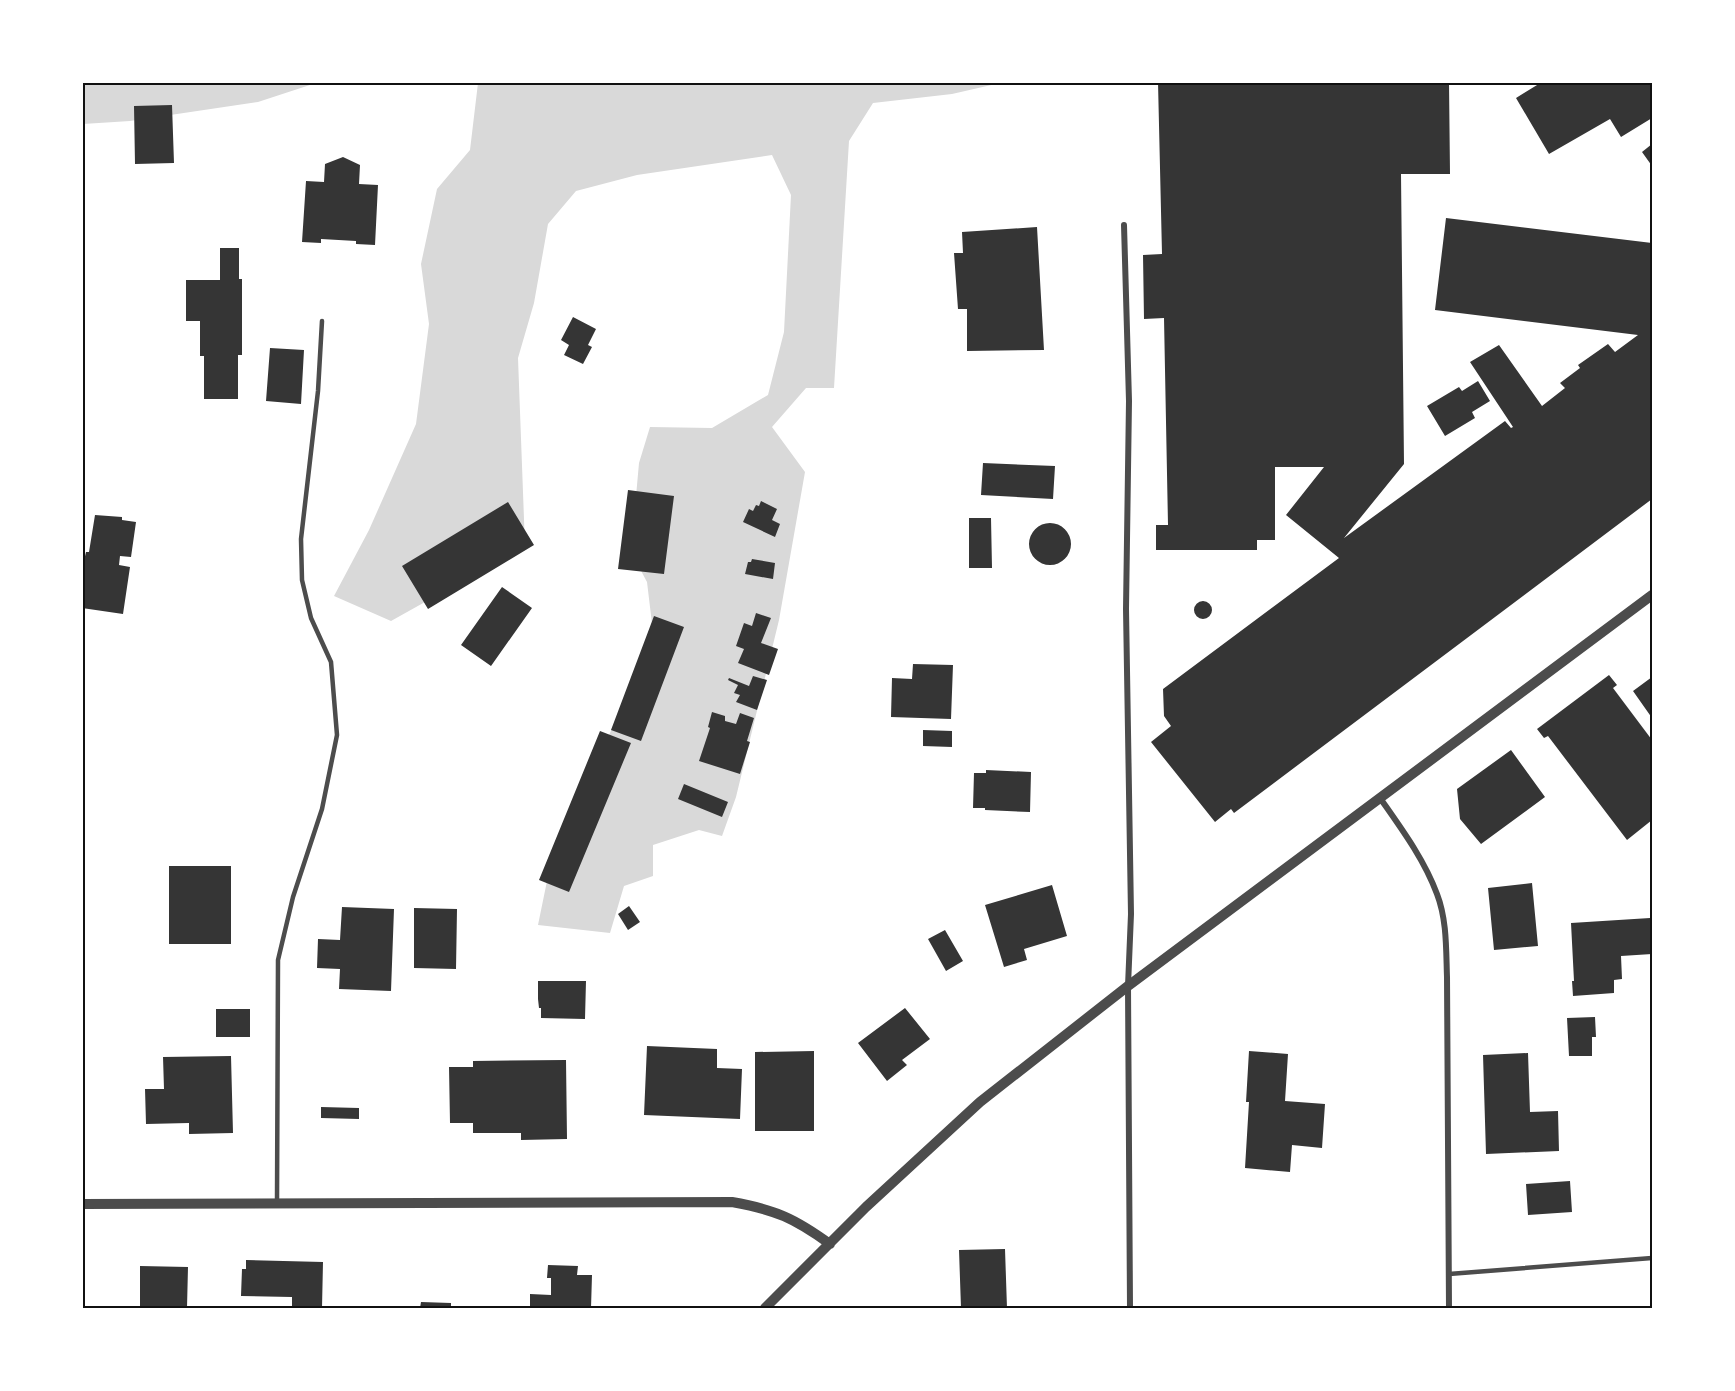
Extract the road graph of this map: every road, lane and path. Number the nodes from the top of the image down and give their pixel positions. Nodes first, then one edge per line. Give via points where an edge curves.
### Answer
1 (1124, 225) dead end
2 (322, 321) dead end
3 (1653, 595) edge
4 (1380, 798) junction
5 (1128, 986) junction
6 (82, 1204) edge
7 (277, 1204) junction
8 (830, 1244) junction
9 (1653, 1258) edge
10 (1449, 1274) junction
11 (765, 1308) edge
12 (1130, 1308) edge
13 (1449, 1308) edge

1 - 5 street via 1129,401
2 - 7 lane via 301,539 302,569 311,618 331,662 337,735 322,809 278,960
3 - 4 street
4 - 5 street
4 - 10 street via 1415,849 1437,894 1445,931
5 - 8 street via 980,1102
5 - 12 street
6 - 7 street
7 - 8 street via 732,1202 768,1209 802,1224
8 - 11 street
9 - 10 lane
10 - 13 street

